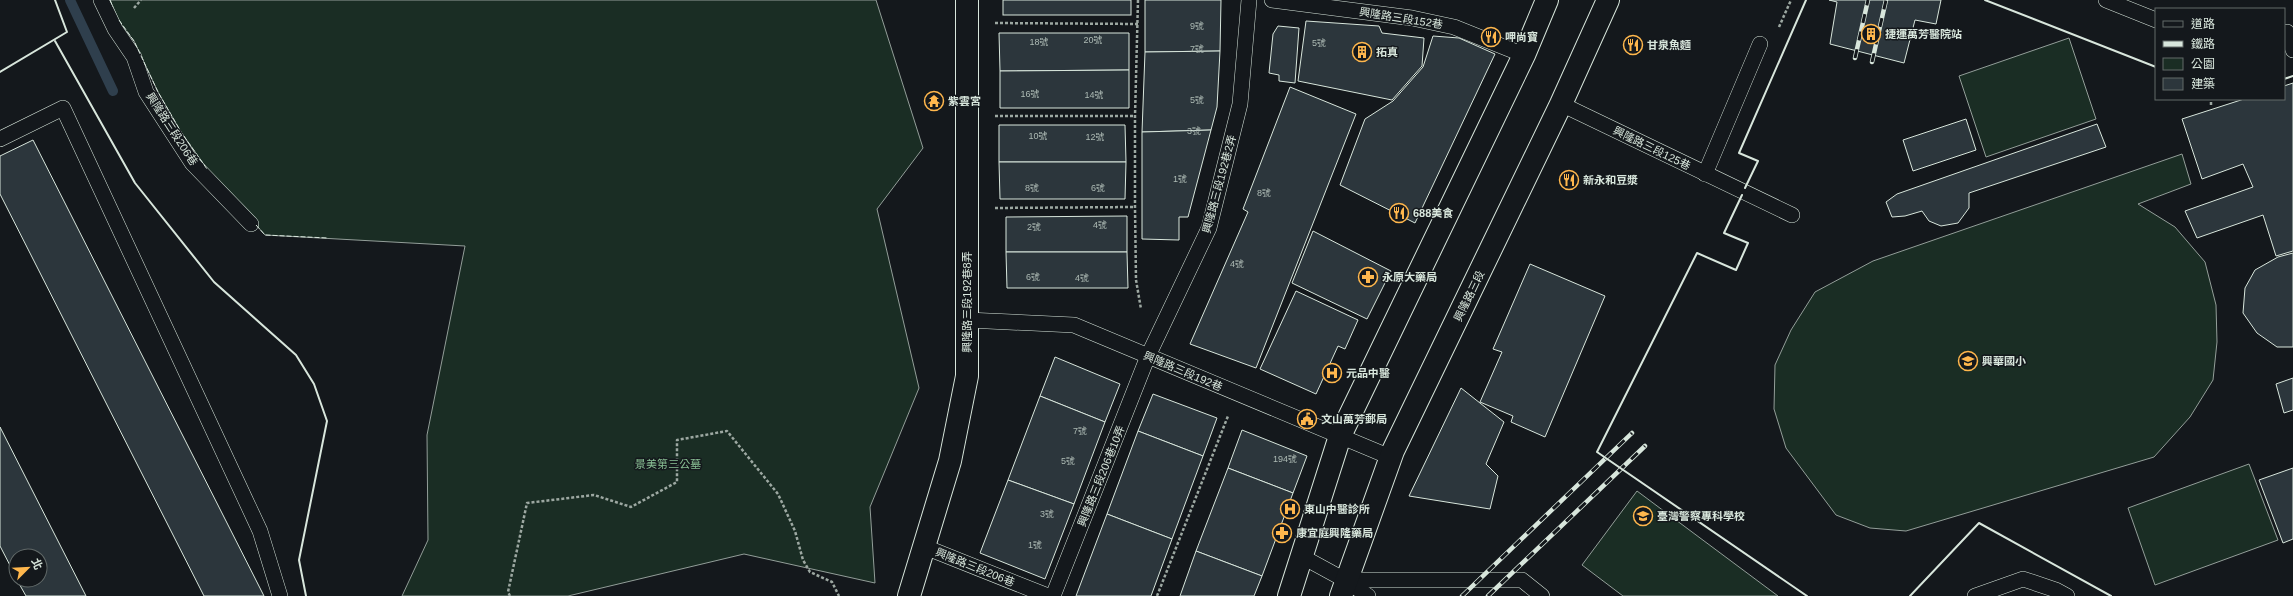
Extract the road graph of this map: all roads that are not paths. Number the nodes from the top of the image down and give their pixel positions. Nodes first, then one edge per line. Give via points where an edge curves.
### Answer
1 (102, 0) edge
2 (967, 0) edge
3 (1248, 0) edge
4 (1272, 0) edge
5 (1547, 0) edge
6 (1608, 0) edge
7 (2106, 0) edge
8 (2155, 20) edge
9 (2288, 32) edge
10 (1760, 44) dead end
11 (2293, 50) edge
12 (1524, 55) junction
13 (1561, 104) junction
14 (0, 139) edge
15 (1705, 174) junction
16 (1792, 215) dead end
17 (251, 224) dead end
18 (967, 320) junction
19 (1148, 356) junction
20 (1340, 436) junction
21 (1390, 457) junction
22 (924, 546) junction
23 (1301, 556) junction
24 (1343, 588) edge
25 (280, 596) edge
26 (909, 596) edge
27 (1048, 596) edge
28 (1053, 596) edge
29 (1289, 596) edge
30 (1368, 596) edge
31 (1542, 596) edge
32 (1975, 596) edge
33 (2067, 596) edge

1 - 17 lane, 興隆路三段206巷 via 115,29 134,57 146,92 192,164
2 - 18 main road, 興隆路三段192巷8弄
3 - 19 lane, 興隆路三段192巷2弄 via 1240,104 1209,228
4 - 12 lane, 興隆路三段152巷 via 1412,18 1454,27
5 - 12 main road
6 - 13 main road, 興隆路三段
7 - 8 lane
9 - 11 lane
10 - 15 lane
12 - 20 main road
13 - 15 lane, 興隆路三段125巷
13 - 21 main road, 興隆路三段
14 - 25 lane via 63,108 260,531
15 - 16 lane, 興隆路三段125巷
18 - 19 lane, 興隆路三段192巷 via 1074,326
18 - 22 main road, 興隆路三段192巷8弄 via 967,376 959,423
19 - 20 lane, 興隆路三段192巷
19 - 28 lane, 興隆路三段206巷10弄
20 - 21 lane, 興隆路三段192巷
20 - 23 main road
21 - 24 main road, 興隆路三段
22 - 26 main road, 興隆路三段192巷8弄
22 - 27 lane, 興隆路三段206巷
23 - 24 lane
23 - 29 main road
24 - 30 lane
24 - 31 lane via 1522,580
32 - 33 lane via 2023,579

